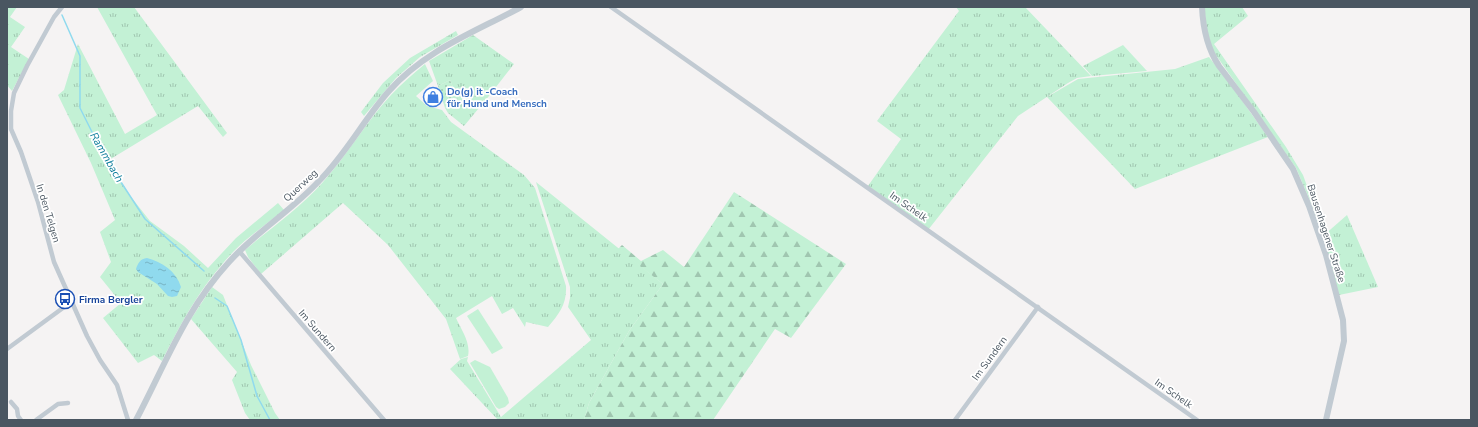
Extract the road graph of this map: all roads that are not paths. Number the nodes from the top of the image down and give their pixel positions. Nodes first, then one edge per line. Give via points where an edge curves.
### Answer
1 (62, 7) edge
2 (521, 7) edge
3 (611, 7) edge
4 (1202, 7) edge
5 (9, 130) edge
6 (239, 251) junction
7 (71, 302) junction
8 (1038, 307) junction
9 (7, 349) edge
10 (11, 402) dead end
11 (68, 403) dead end
12 (22, 420) edge
13 (36, 420) edge
14 (128, 420) edge
15 (136, 420) edge
16 (384, 420) edge
17 (955, 420) edge
18 (1197, 420) edge
19 (1326, 420) edge

1 - 5 street, In den Telgen via 54,17 14,93
2 - 6 street, Querweg via 436,51 404,75 371,112 320,180 304,197
3 - 8 street, Im Schelk
4 - 19 street, Bausenhagener Straße via 1204,29 1211,54 1293,169 1326,255 1343,320 1344,341
5 - 7 street, In den Telgen via 21,152 54,262
6 - 15 street, Querweg via 194,308
6 - 16 street, Im Sundern
7 - 9 street
7 - 14 street, In den Telgen via 100,360 118,385
8 - 17 street, Im Sundern
8 - 18 street, Im Schelk
10 - 12 street
11 - 13 street via 58,404

